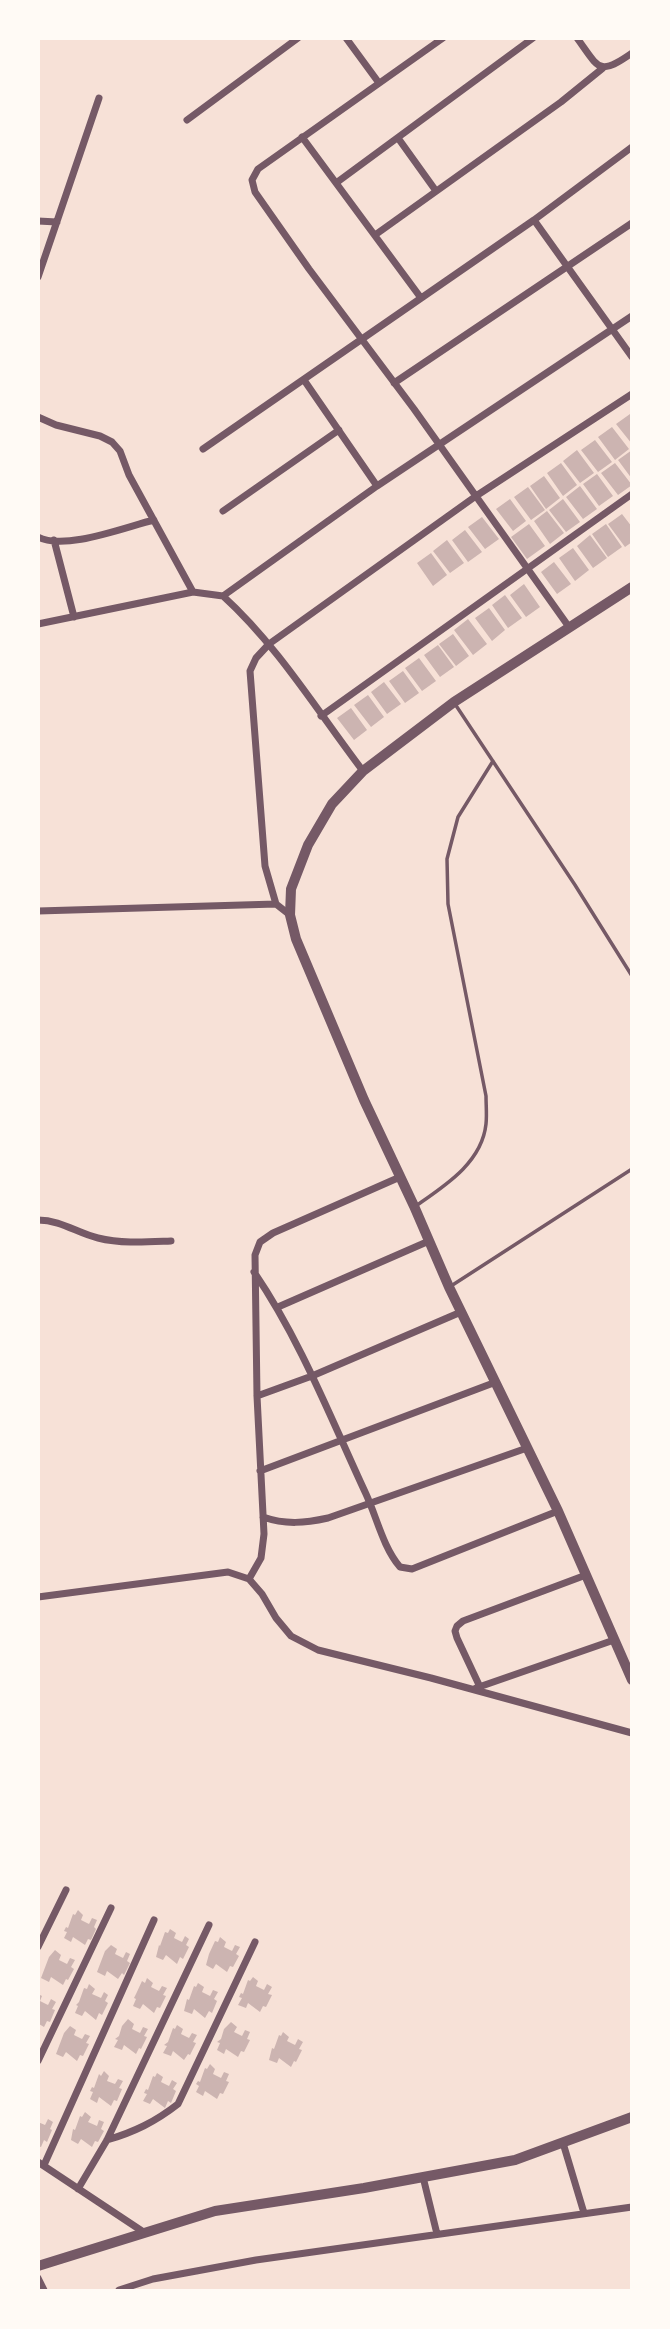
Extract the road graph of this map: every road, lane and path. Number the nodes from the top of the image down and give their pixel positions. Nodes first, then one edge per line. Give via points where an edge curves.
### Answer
1 (298, 38) edge
2 (346, 38) edge
3 (443, 38) edge
4 (533, 38) edge
5 (577, 38) edge
6 (632, 53) edge
7 (603, 68) junction
8 (379, 83) junction
9 (99, 98) dead end
10 (187, 120) dead end
11 (302, 137) junction
12 (398, 138) junction
13 (632, 147) edge
14 (336, 183) junction
15 (436, 191) junction
16 (534, 219) junction
17 (38, 221) edge
18 (57, 222) junction
19 (632, 223) edge
20 (374, 235) junction
21 (567, 267) junction
22 (38, 277) edge
23 (421, 298) junction
24 (632, 316) edge
25 (612, 329) junction
26 (362, 340) junction
27 (632, 357) edge
28 (304, 380) junction
29 (394, 383) junction
30 (632, 394) edge
31 (38, 417) edge
32 (339, 430) junction
33 (440, 444) junction
34 (203, 449) dead end
35 (377, 486) junction
36 (632, 494) edge
37 (476, 496) junction
38 (223, 511) dead end
39 (154, 520) junction
40 (38, 537) edge
41 (54, 540) junction
42 (526, 569) junction
43 (632, 587) edge
44 (193, 592) junction
45 (223, 596) junction
46 (74, 617) junction
47 (38, 624) edge
48 (569, 627) junction
49 (269, 644) junction
50 (454, 702) junction
51 (321, 716) junction
52 (493, 761) junction
53 (363, 771) junction
54 (276, 904) junction
55 (38, 911) edge
56 (290, 915) junction
57 (632, 976) edge
58 (632, 1169) edge
59 (400, 1177) junction
60 (414, 1206) junction
61 (38, 1220) edge
62 (171, 1241) dead end
63 (429, 1241) junction
64 (254, 1272) junction
65 (449, 1287) junction
66 (278, 1307) junction
67 (461, 1312) junction
68 (312, 1376) junction
69 (496, 1382) junction
70 (257, 1396) junction
71 (341, 1440) junction
72 (527, 1448) junction
73 (260, 1471) junction
74 (370, 1505) junction
75 (558, 1511) junction
76 (263, 1517) junction
77 (586, 1575) junction
78 (249, 1579) junction
79 (38, 1598) edge
80 (614, 1640) junction
81 (632, 1680) edge
82 (476, 1688) junction
83 (632, 1733) edge
84 (66, 1890) dead end
85 (111, 1908) dead end
86 (154, 1920) dead end
87 (209, 1925) dead end
88 (255, 1942) dead end
89 (38, 1947) edge
90 (38, 2061) edge
91 (632, 2118) edge
92 (107, 2140) junction
93 (563, 2143) junction
94 (41, 2163) edge
95 (423, 2177) junction
96 (78, 2189) junction
97 (632, 2207) edge
98 (584, 2213) junction
99 (145, 2233) junction
100 (437, 2234) junction
101 (38, 2266) edge
102 (38, 2278) edge
103 (44, 2291) edge
104 (119, 2291) edge

1 - 10 street
2 - 8 street
3 - 8 street
4 - 12 street
5 - 7 street
6 - 7 street
7 - 15 street
8 - 11 street
9 - 18 street
11 - 14 street
11 - 26 street via 258,169 252,180 255,192
12 - 14 street
12 - 15 street
13 - 16 street
14 - 20 street
15 - 20 street
16 - 21 street
16 - 23 street
17 - 18 street
18 - 22 street
19 - 21 street
20 - 23 street
21 - 25 street
21 - 29 street
23 - 26 street
24 - 25 street
25 - 27 street
25 - 33 street
26 - 28 street
26 - 29 street
28 - 32 street
28 - 34 street
29 - 33 street
30 - 37 street
31 - 39 street via 112,442
32 - 35 street
32 - 38 street
33 - 35 street
33 - 37 street
35 - 45 street
36 - 42 street
37 - 42 street
37 - 49 street
39 - 41 street via 82,539
39 - 44 street
40 - 41 street
41 - 46 street
42 - 48 street
42 - 51 street
43 - 48 street
44 - 45 street
44 - 46 street
45 - 49 street
46 - 47 street
48 - 50 street
49 - 51 street
49 - 54 street via 250,671 265,866
50 - 52 lane
50 - 53 street
51 - 53 street
52 - 57 lane
52 - 60 lane via 458,817 447,859 448,904 486,1096 486,1126 474,1154 454,1179
53 - 56 street via 332,804 308,845 291,889
54 - 55 street
54 - 56 street
56 - 59 street via 358,1088
58 - 65 lane
59 - 60 street
59 - 64 street via 273,1233 260,1242
60 - 63 street
61 - 62 street via 71,1226 95,1238
63 - 65 street
63 - 66 street
64 - 66 street
64 - 70 street
65 - 67 street
66 - 68 street
67 - 68 street
67 - 69 street
68 - 70 street
68 - 71 street
69 - 71 street
69 - 72 street
70 - 73 street
71 - 73 street
71 - 74 street
72 - 74 street
72 - 75 street
73 - 76 street
74 - 75 street via 392,1557 400,1567 412,1569
74 - 76 street via 303,1523
75 - 77 street
76 - 78 street via 261,1558
77 - 80 street
77 - 82 street via 457,1626 457,1638
78 - 79 street via 228,1572
78 - 82 street via 291,1636 318,1650
80 - 81 street
80 - 82 street
82 - 83 street
84 - 89 street
85 - 90 street
86 - 94 street
87 - 92 street
88 - 92 street via 178,2105 138,2131
91 - 93 street
92 - 96 street
93 - 95 street via 514,2160
93 - 98 street
94 - 96 street
95 - 99 street via 215,2211
95 - 100 street
96 - 99 street
97 - 98 street
98 - 100 street
99 - 101 street
100 - 104 street via 256,2260 153,2279
102 - 103 street

